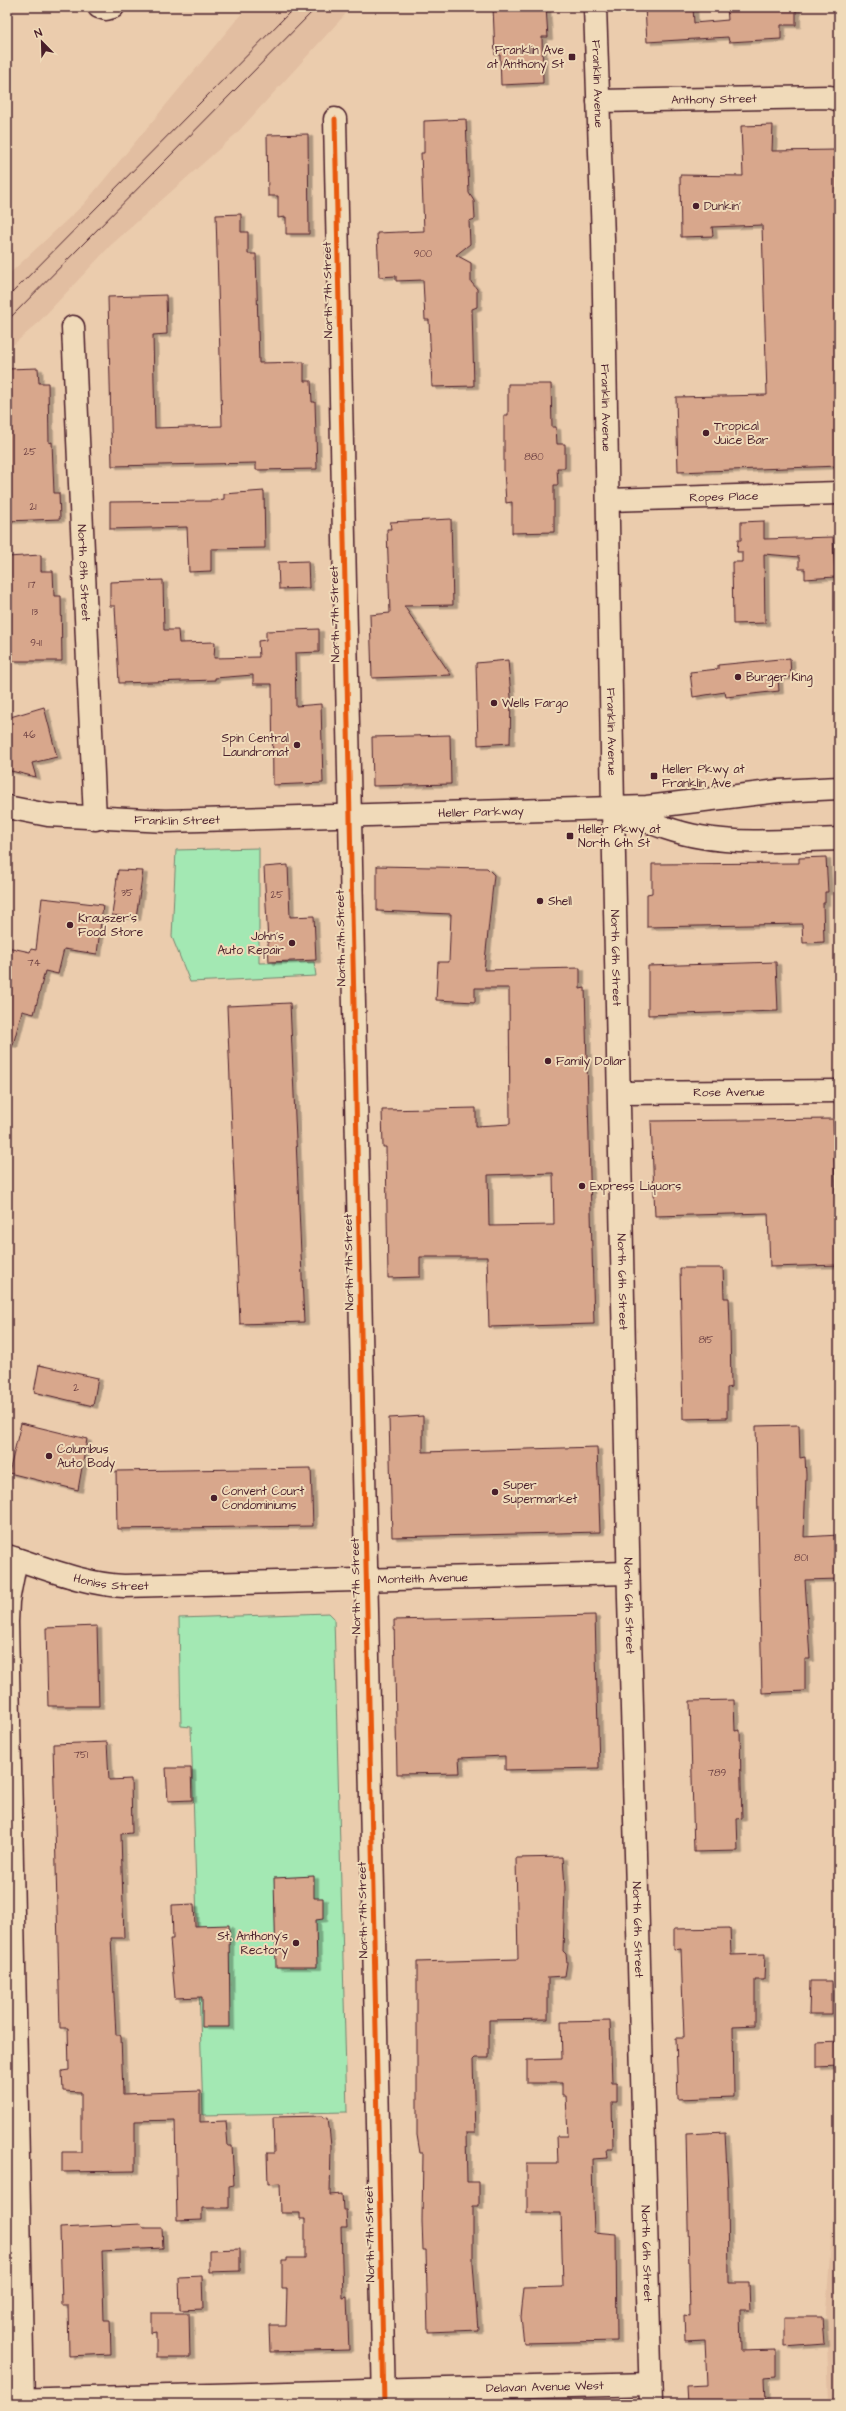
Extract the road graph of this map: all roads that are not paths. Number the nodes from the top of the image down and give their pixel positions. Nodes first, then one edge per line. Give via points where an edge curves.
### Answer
1 (99, 7) edge
2 (113, 7) edge
3 (595, 7) edge
4 (835, 99) edge
5 (598, 101) junction
6 (335, 119) dead end
7 (73, 327) dead end
8 (839, 494) edge
9 (608, 500) junction
10 (839, 788) edge
11 (7, 807) edge
12 (613, 808) junction
13 (349, 814) junction
14 (95, 819) junction
15 (839, 839) edge
16 (839, 1091) edge
17 (620, 1093) junction
18 (12, 1558) edge
19 (628, 1573) junction
20 (365, 1580) junction
21 (218, 1584) joint
22 (650, 2394) edge
23 (383, 2397) edge
24 (18, 2401) edge

1 - 2 street
3 - 5 street, Franklin Avenue
4 - 5 street, Anthony Street
5 - 9 street, Franklin Avenue
6 - 13 street, North 7th Street
7 - 14 street, North 8th Street
8 - 9 street, Ropes Place
9 - 12 street, Franklin Avenue
10 - 12 street, Heller Parkway via 778,791 677,804
11 - 14 street, Franklin Street via 48,815
12 - 13 street, Heller Parkway
12 - 15 street, Heller Parkway via 665,828 702,838
12 - 17 street, North 6th Street
13 - 14 street, Franklin Street via 166,821
13 - 20 street, North 7th Street
16 - 17 street, Rose Avenue
17 - 19 street, North 6th Street
18 - 21 street, Honiss Street via 101,1585
18 - 24 street via 7,1622
19 - 20 street, Monteith Avenue
19 - 22 street, North 6th Street
20 - 21 street, Monteith Avenue
20 - 23 street, North 7th Street
22 - 23 street, Delavan Avenue West
23 - 24 street, Delavan Avenue West

